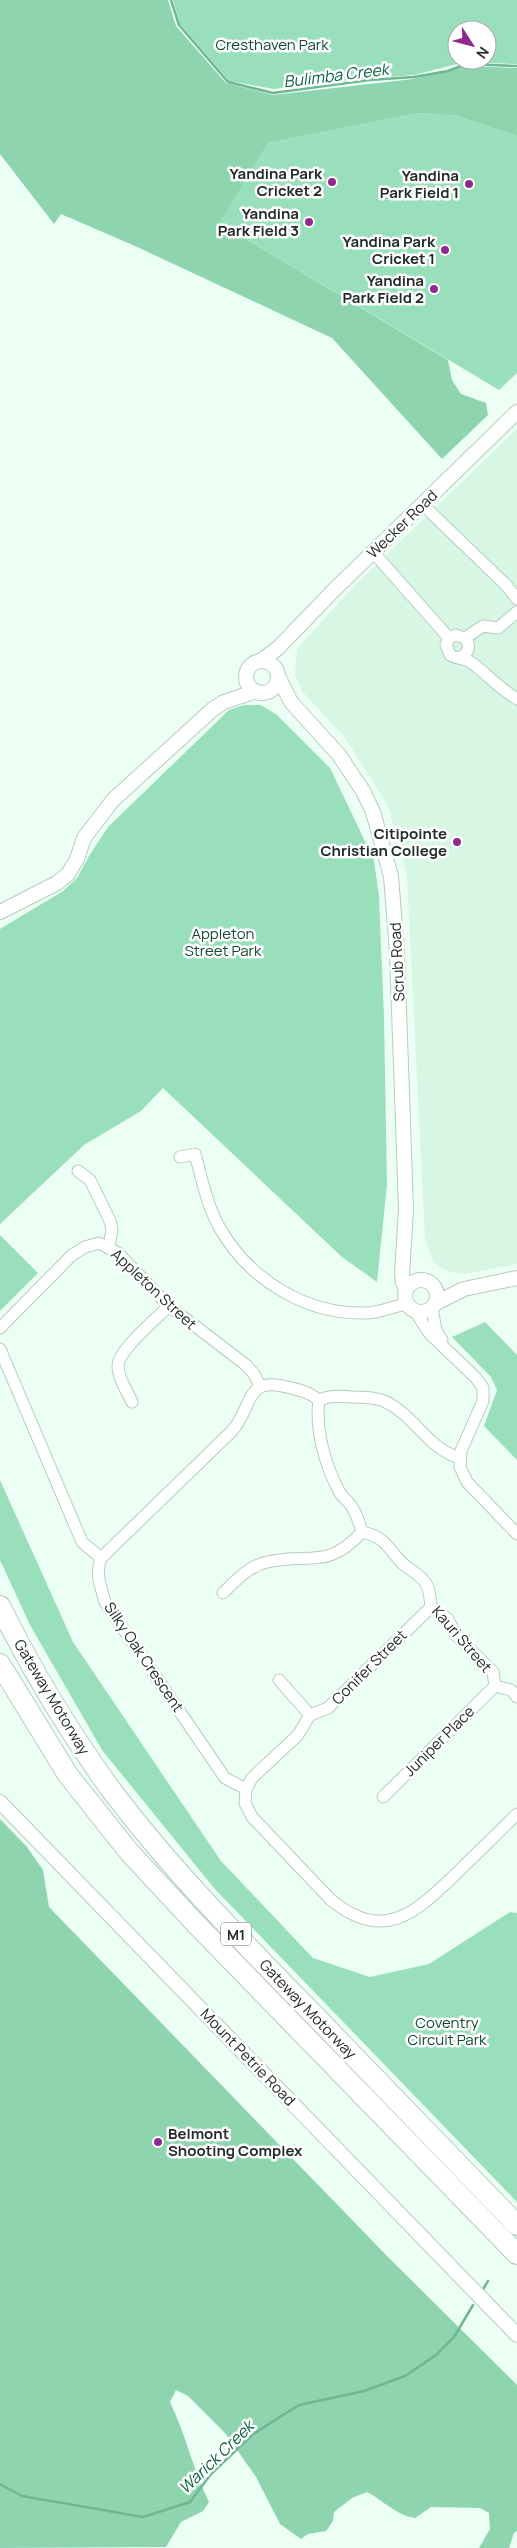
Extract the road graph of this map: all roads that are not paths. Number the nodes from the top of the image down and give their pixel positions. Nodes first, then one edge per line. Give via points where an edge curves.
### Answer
1 (517, 412) edge
2 (422, 504) junction
3 (373, 552) junction
4 (517, 599) edge
5 (517, 612) edge
6 (288, 638) junction
7 (449, 638) junction
8 (465, 638) junction
9 (461, 657) junction
10 (262, 660) junction
11 (246, 674) junction
12 (278, 676) junction
13 (260, 692) junction
14 (517, 699) edge
15 (224, 702) junction
16 (291, 702) junction
17 (0, 912) edge
18 (180, 1157) dead end
19 (78, 1170) dead end
20 (108, 1246) junction
21 (404, 1253) junction
22 (517, 1278) edge
23 (428, 1283) junction
24 (406, 1288) junction
25 (464, 1289) junction
26 (434, 1305) junction
27 (168, 1306) junction
28 (411, 1307) junction
29 (0, 1328) edge
30 (445, 1346) junction
31 (0, 1349) edge
32 (260, 1386) junction
33 (319, 1400) junction
34 (132, 1402) dead end
35 (460, 1458) junction
36 (362, 1532) junction
37 (517, 1534) edge
38 (101, 1558) junction
39 (223, 1593) dead end
40 (0, 1606) edge
41 (431, 1607) junction
42 (0, 1664) edge
43 (279, 1680) dead end
44 (495, 1686) junction
45 (517, 1697) edge
46 (310, 1715) junction
47 (246, 1789) junction
48 (383, 1797) dead end
49 (0, 1802) edge
50 (517, 1814) edge
51 (517, 2225) edge
52 (517, 2254) edge
53 (517, 2335) edge

1 - 2 street, Wecker Road
2 - 3 street, Wecker Road
2 - 4 street
3 - 6 street, Wecker Road
3 - 7 street
5 - 8 street via 498,628 483,626
6 - 10 street, Wecker Road
6 - 12 street, Wecker Road
7 - 8 street via 459,634
7 - 9 street via 447,652 453,657
8 - 9 street via 468,648
9 - 14 street
10 - 11 street, Wecker Road via 252,665
10 - 12 street via 272,664
11 - 13 street via 248,684
11 - 15 street, Wecker Road
12 - 13 street, Wecker Road via 274,688
12 - 16 street, Scrub Road
13 - 15 street, Wecker Road
13 - 16 street, Scrub Road
15 - 17 street, Wecker Road via 113,800 84,838 68,874
16 - 21 street, Scrub Road via 320,731 351,771 373,812 391,876 397,952 406,1209
18 - 28 street via 198,1153 209,1204 220,1229 239,1256 283,1292 338,1312 367,1313
19 - 20 street via 90,1180 110,1220 112,1230
20 - 27 street, Appleton Street via 118,1252
20 - 29 street, Appleton Street via 85,1247 72,1255
21 - 23 street via 414,1272
21 - 24 street, Scrub Road via 402,1273
22 - 25 street
23 - 24 street via 413,1282
23 - 25 street
23 - 26 street via 437,1294
24 - 28 street
25 - 26 street
26 - 28 street via 424,1312
26 - 30 street via 436,1330
27 - 32 street, Appleton Street via 246,1365
27 - 34 street via 124,1351 117,1364
28 - 30 street via 429,1333
30 - 35 street via 483,1388 483,1401
31 - 38 street via 82,1542
32 - 33 street via 271,1383 309,1392
32 - 38 street via 252,1394 232,1431
33 - 35 street via 330,1396 383,1400 406,1415 436,1448
33 - 36 street via 322,1444 332,1477 350,1504
35 - 37 street via 460,1467 467,1482
36 - 39 street via 338,1553 320,1558 267,1561 253,1566
36 - 41 street, Kauri Street via 376,1535 387,1543 403,1563 425,1581
38 - 47 street, Silky Oak Crescent via 97,1568 105,1602 225,1778
40 - 51 highway, Gateway Motorway / M1 via 69,1728 145,1833 263,1963
41 - 44 street, Kauri Street via 448,1619 455,1634 492,1672
41 - 46 street, Conifer Street via 328,1708
42 - 52 highway, Gateway Motorway / M1 via 68,1775 136,1860
43 - 46 street
44 - 45 street, Kauri Street via 510,1690
44 - 48 street, Juniper Place
46 - 47 street via 298,1735 252,1778
47 - 50 street via 245,1804 263,1830 344,1911 373,1920 390,1921 422,1907
49 - 53 street, Mount Petrie Road

